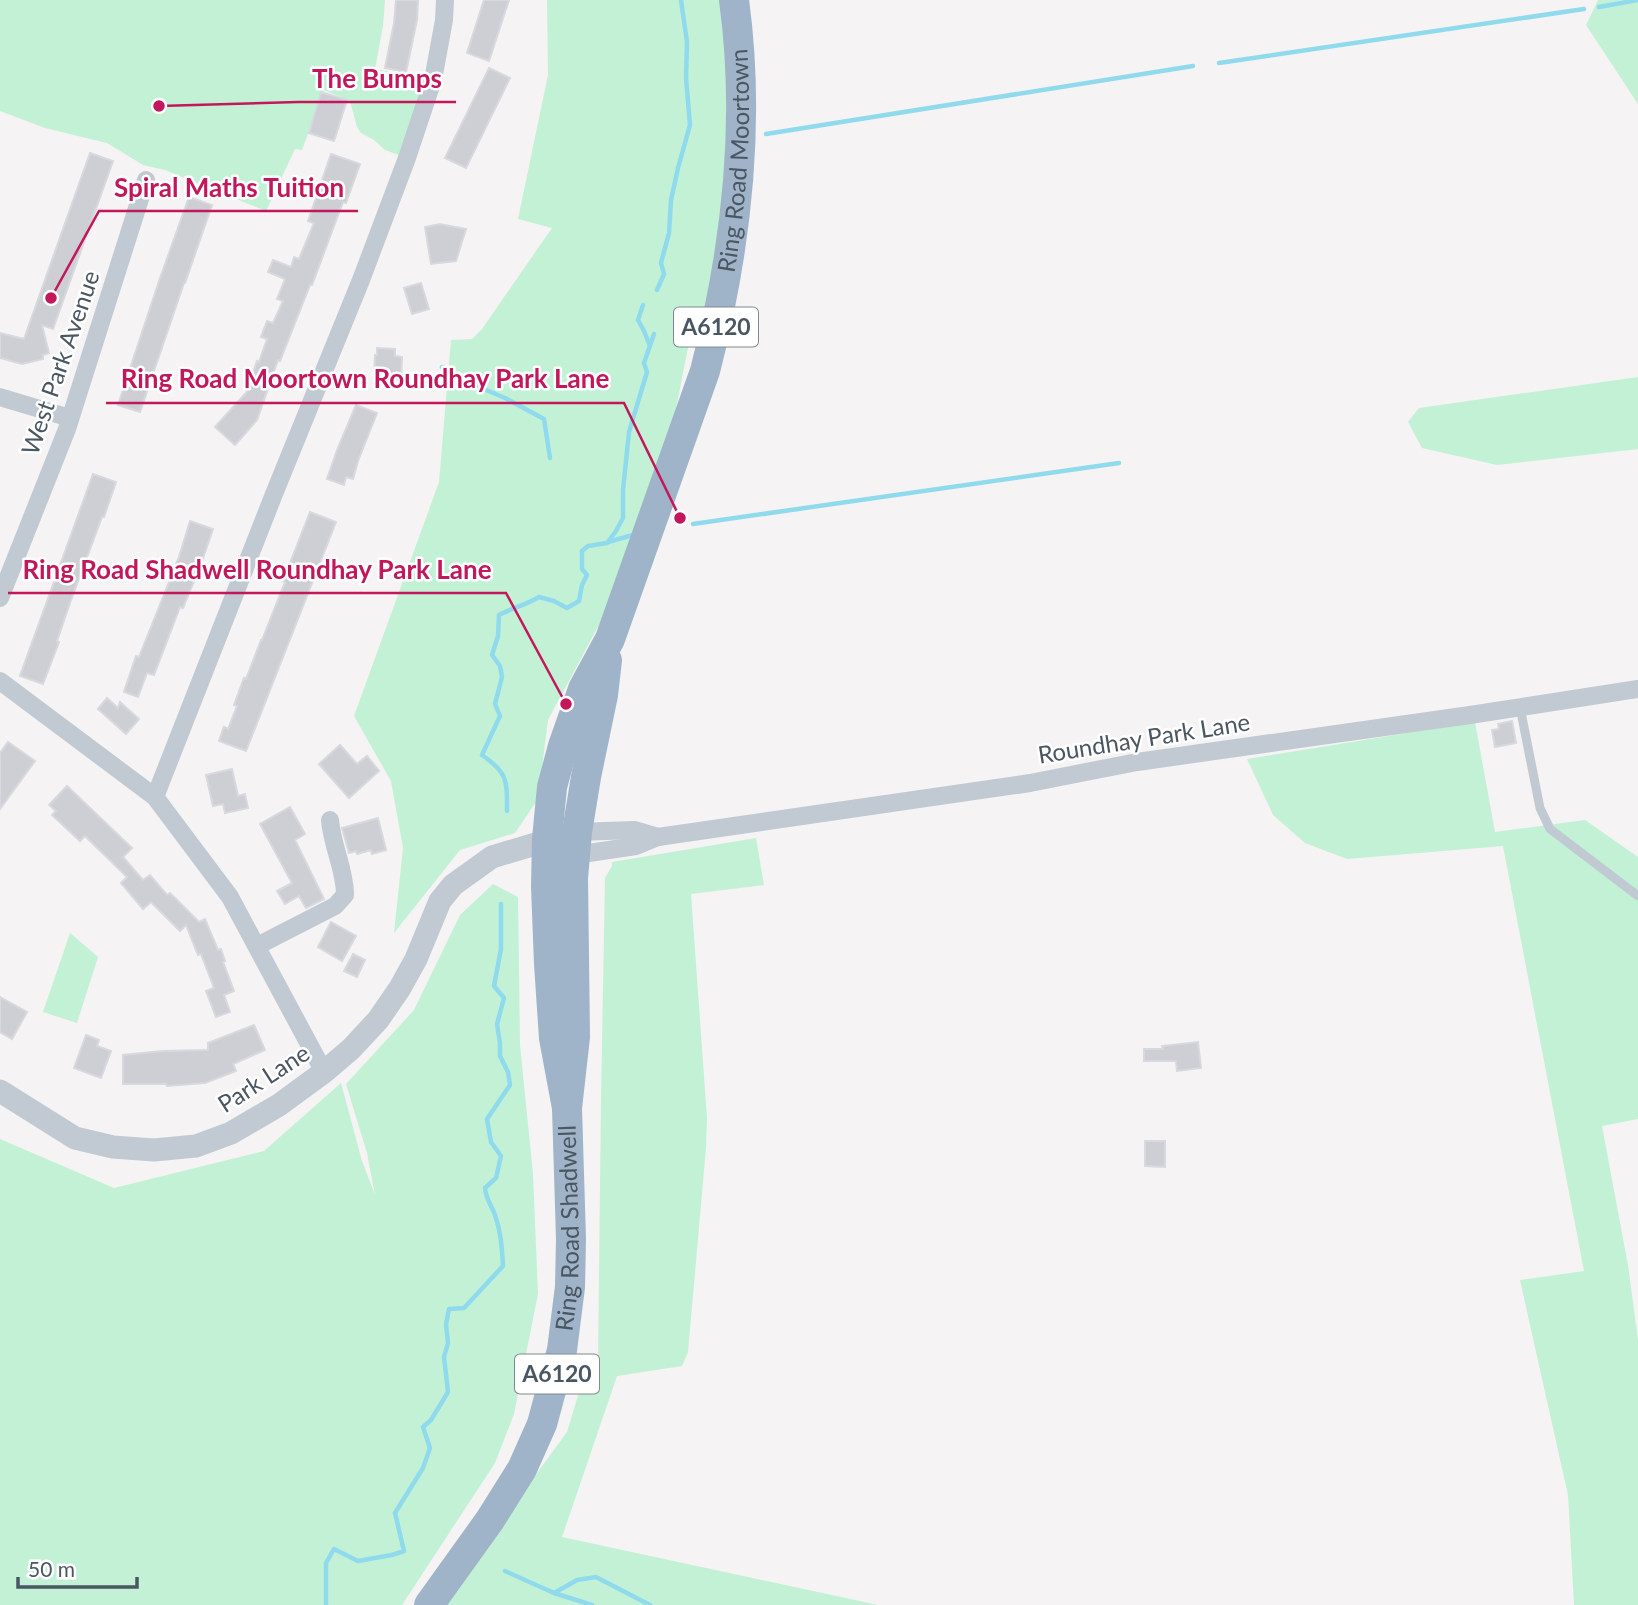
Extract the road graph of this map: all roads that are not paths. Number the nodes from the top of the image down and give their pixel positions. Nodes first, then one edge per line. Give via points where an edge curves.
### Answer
1 (446, 0) edge
2 (734, 0) edge
3 (146, 180) dead end
4 (0, 397) edge
5 (70, 418) junction
6 (0, 597) edge
7 (0, 681) edge
8 (1638, 689) edge
9 (1520, 707) junction
10 (155, 797) junction
11 (330, 820) dead end
12 (562, 846) junction
13 (1638, 896) edge
14 (257, 946) junction
15 (324, 1072) junction
16 (0, 1091) edge
17 (429, 1605) edge

1 - 10 street via 433,80 407,158
2 - 12 highway, Ring Road Moortown / A6120 via 741,124 738,189 716,327 705,372 610,639 586,777
3 - 5 street, West Park Avenue
4 - 5 street
5 - 6 street, West Park Avenue
7 - 10 street
8 - 9 street, Roundhay Park Lane
9 - 12 street, Roundhay Park Lane via 658,837 636,846
9 - 13 lane via 1541,808 1550,829
10 - 14 street via 230,897
11 - 14 street via 345,895 335,906
12 - 15 street, Park Lane via 492,858 453,885 440,901 400,988 378,1020
12 - 17 highway, Ring Road Shadwell / A6120 via 549,953 554,1038 567,1108 571,1239 563,1340 542,1424 522,1469
14 - 15 street
15 - 16 street, Park Lane via 232,1133 196,1146 154,1150 75,1138

